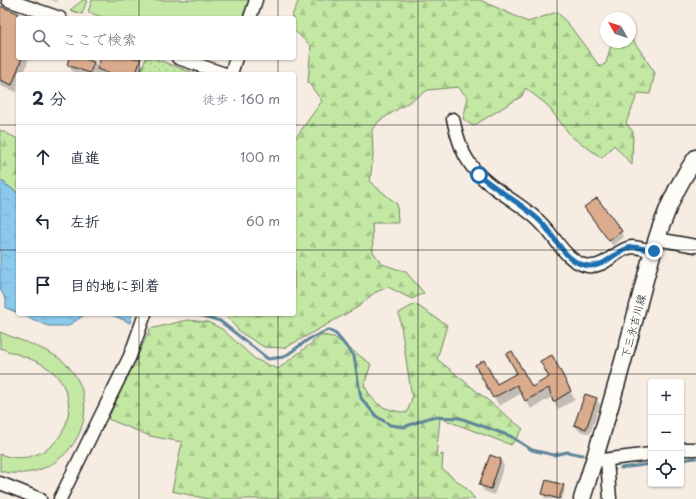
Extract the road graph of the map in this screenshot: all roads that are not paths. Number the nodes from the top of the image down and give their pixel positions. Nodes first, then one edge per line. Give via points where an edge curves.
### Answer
1 (8, 0) edge
2 (256, 0) edge
3 (54, 16) edge
4 (251, 16) edge
5 (184, 60) edge
6 (235, 60) edge
7 (219, 72) edge
8 (232, 72) edge
9 (453, 119) dead end
10 (696, 158) edge
11 (655, 245) junction
12 (696, 246) edge
13 (143, 316) edge
14 (684, 449) edge
15 (696, 449) edge
16 (648, 454) edge
17 (600, 461) junction
18 (0, 483) edge
19 (40, 499) edge
20 (60, 499) edge
21 (582, 499) edge
22 (610, 499) edge

1 - 3 street
2 - 4 street
5 - 7 street
6 - 8 street
9 - 11 street via 466,159 479,175 542,224 571,258 580,264 601,264 633,247
10 - 11 main road, 下三永吉川線 via 686,171 669,204
11 - 12 street
11 - 17 main road, 下三永吉川線
13 - 20 street via 130,356
14 - 15 street
16 - 17 street
17 - 21 main road, 下三永吉川線
17 - 22 street
18 - 19 street

